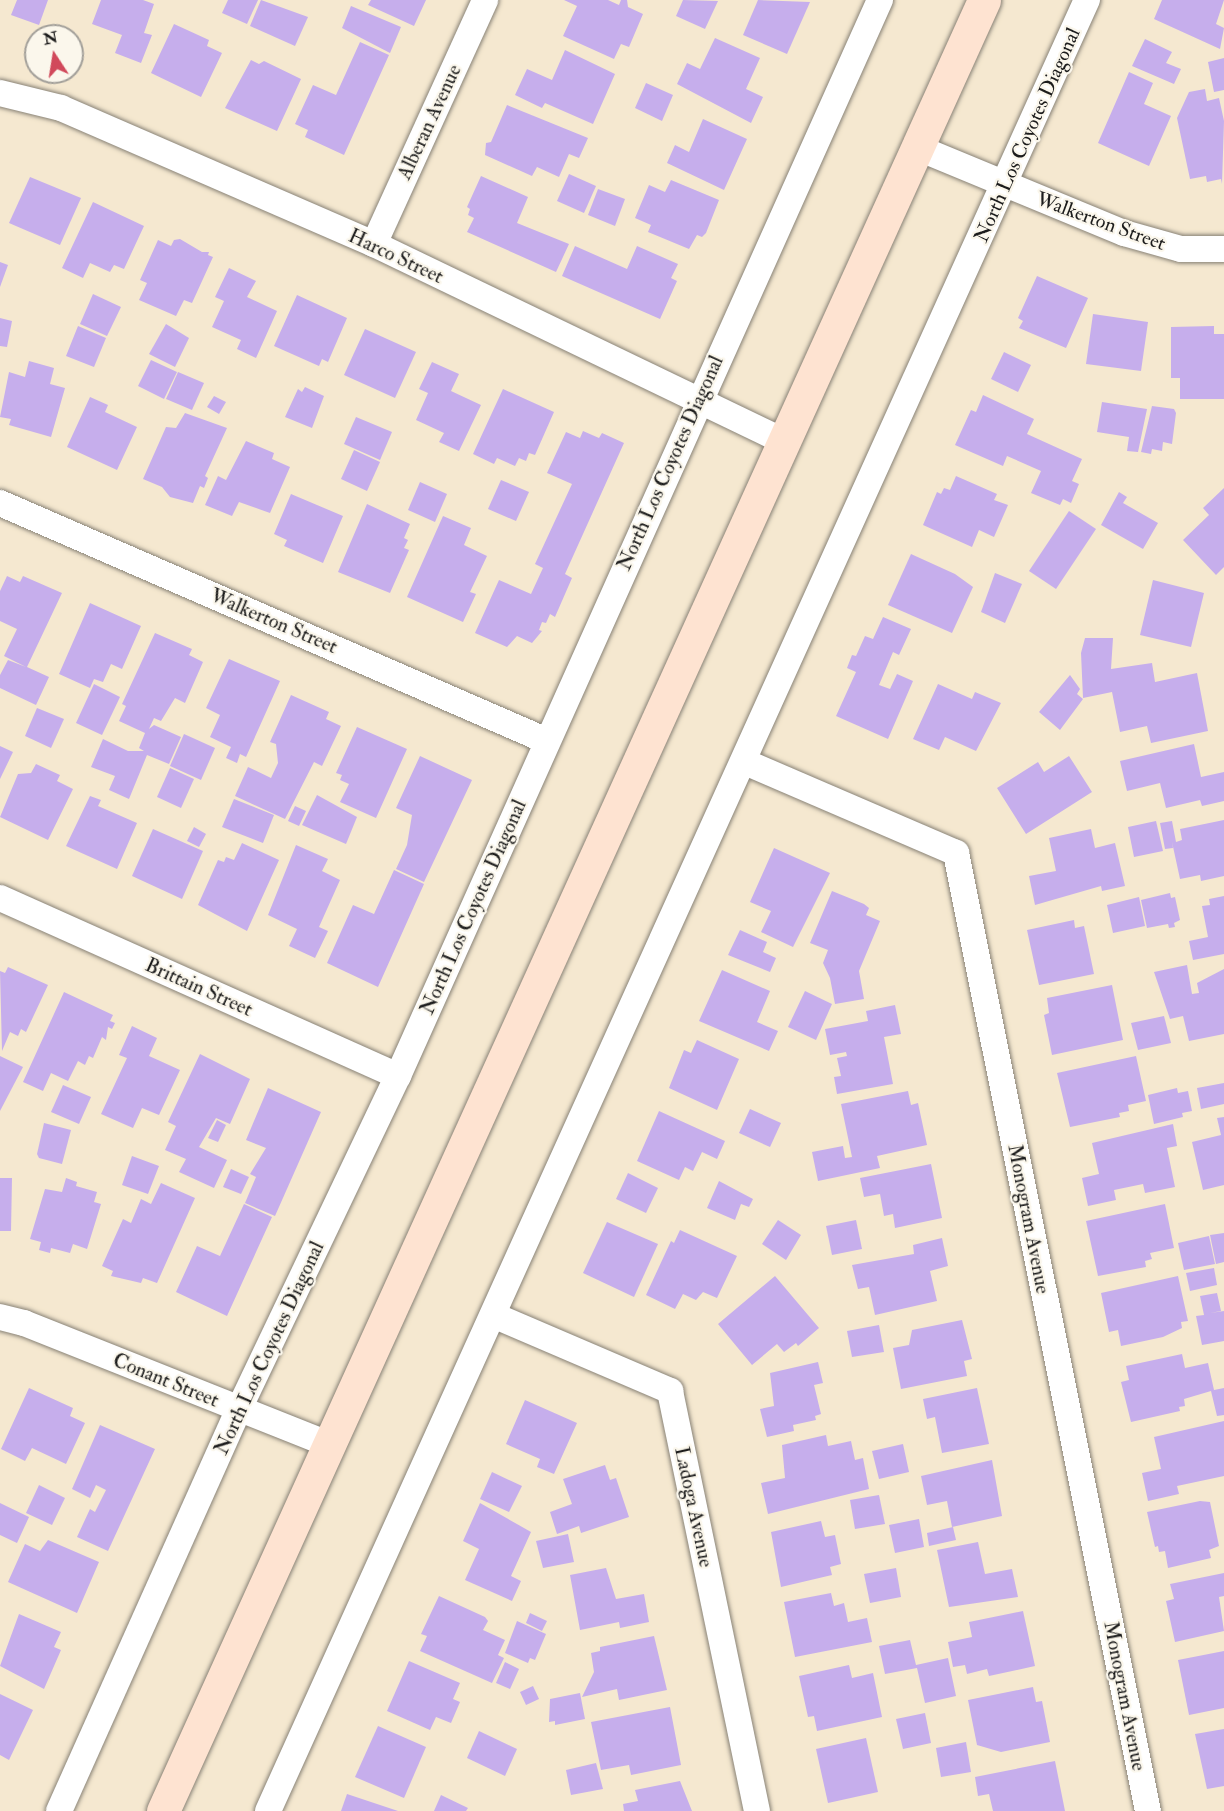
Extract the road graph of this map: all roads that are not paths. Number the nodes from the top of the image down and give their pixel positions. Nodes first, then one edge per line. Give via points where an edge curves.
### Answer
1 (485, 0) edge
2 (880, 0) edge
3 (984, 0) edge
4 (1088, 0) edge
5 (0, 93) edge
6 (916, 147) junction
7 (1003, 185) junction
8 (374, 244) junction
9 (1224, 249) edge
10 (698, 401) junction
11 (784, 441) junction
12 (0, 502) edge
13 (547, 741) junction
14 (745, 762) junction
15 (0, 898) edge
16 (398, 1076) junction
17 (493, 1315) junction
18 (0, 1317) edge
19 (239, 1409) junction
20 (331, 1445) junction
21 (58, 1811) edge
22 (163, 1811) edge
23 (268, 1811) edge
24 (757, 1811) edge
25 (1148, 1811) edge

1 - 8 street, Alberan Avenue
2 - 10 street, North Los Coyotes Diagonal
3 - 6 main road
4 - 7 street, North Los Coyotes Diagonal
5 - 8 street, Harco Street via 61,108
6 - 7 street, Walkerton Street
6 - 11 main road
7 - 9 street, Walkerton Street via 1124,233 1181,249
7 - 14 street, North Los Coyotes Diagonal
8 - 10 street, Harco Street
10 - 11 street, Harco Street
10 - 13 street, North Los Coyotes Diagonal
11 - 20 main road
12 - 13 street, Walkerton Street
13 - 16 street, North Los Coyotes Diagonal
14 - 17 street, North Los Coyotes Diagonal
14 - 25 street, Monogram Avenue via 956,853
15 - 16 street, Brittain Street
16 - 19 street, North Los Coyotes Diagonal
17 - 23 street, North Los Coyotes Diagonal
17 - 24 street, Ladoga Avenue via 670,1391
18 - 19 street, Conant Street via 24,1323
19 - 20 street, Conant Street
19 - 21 street, North Los Coyotes Diagonal
20 - 22 main road

